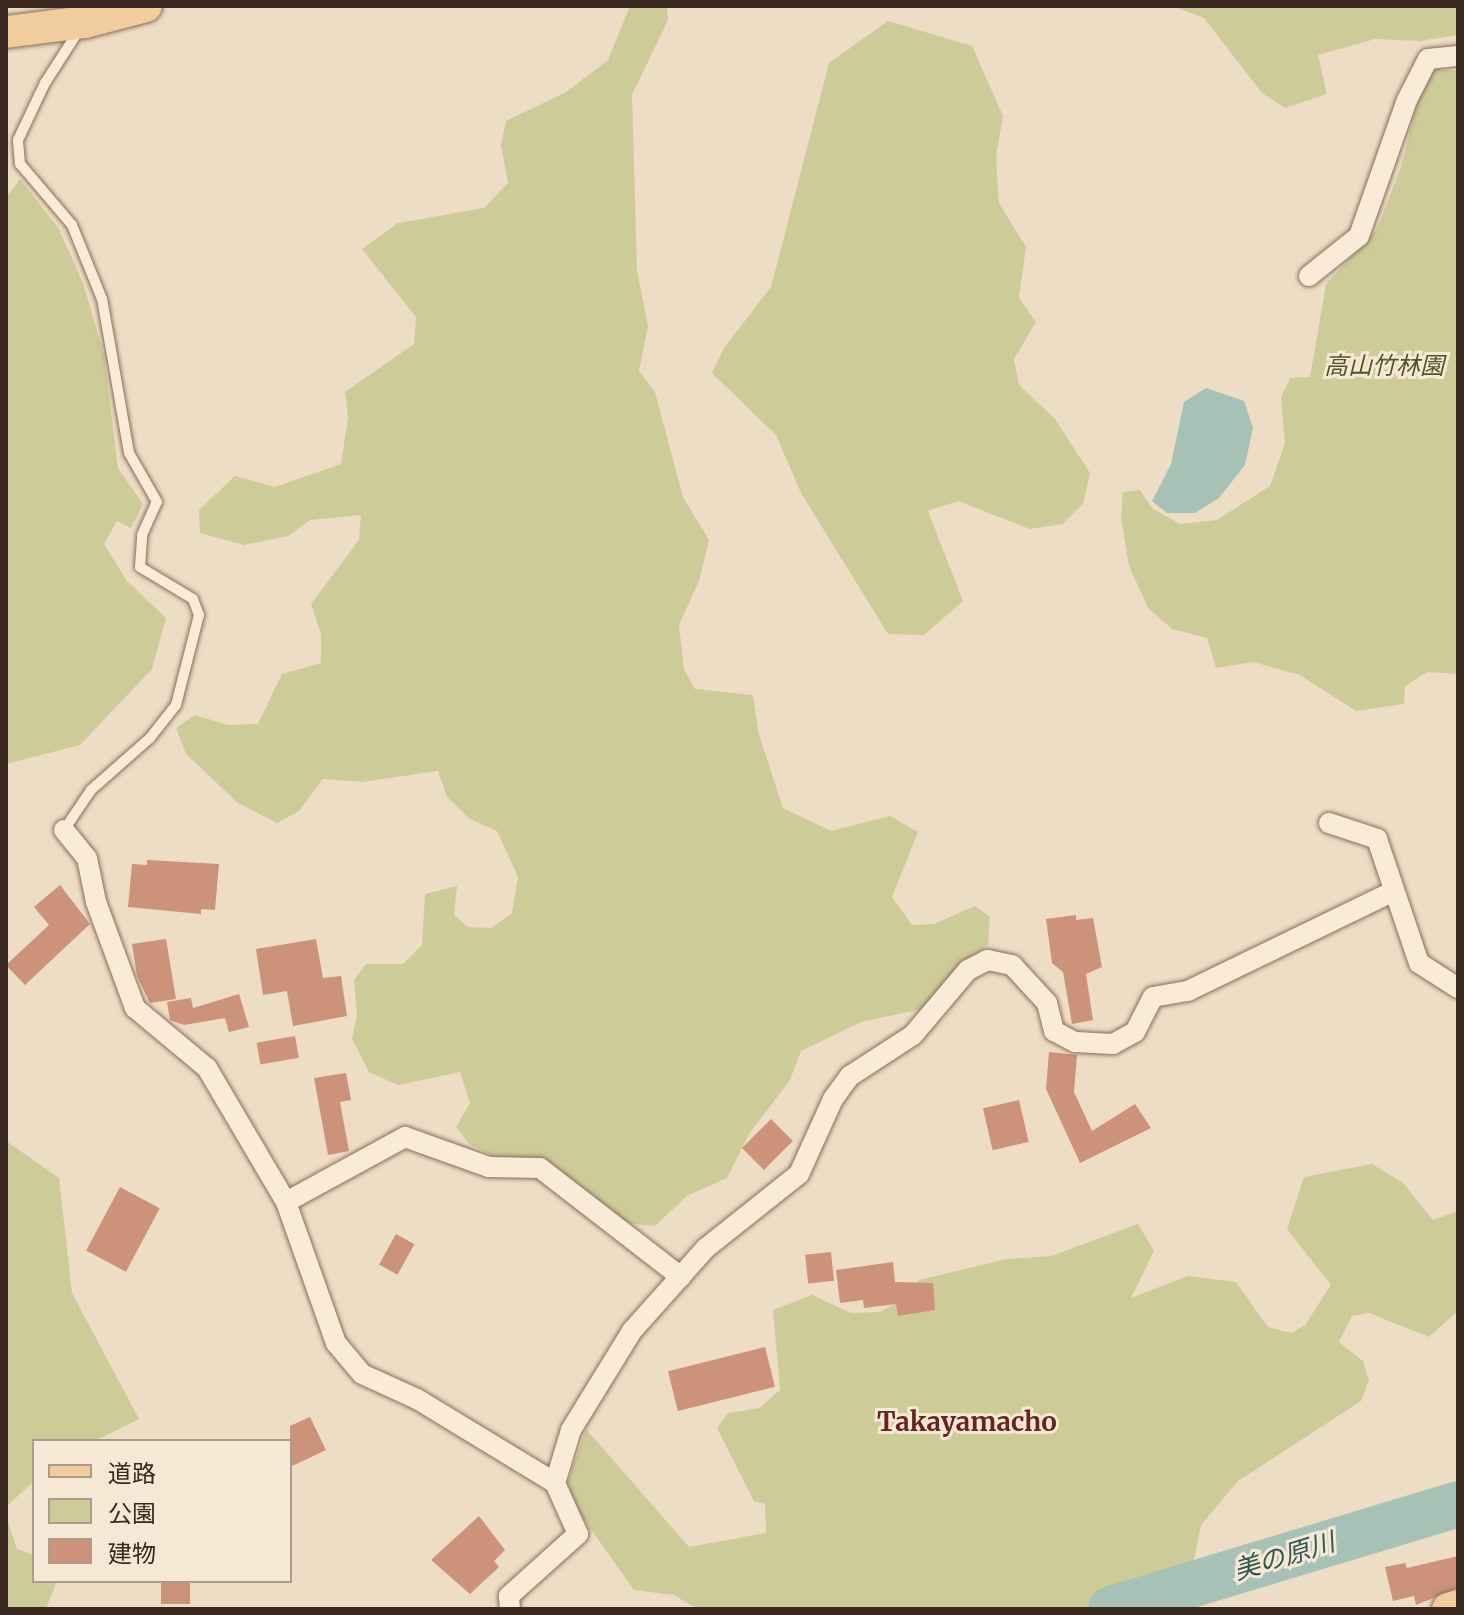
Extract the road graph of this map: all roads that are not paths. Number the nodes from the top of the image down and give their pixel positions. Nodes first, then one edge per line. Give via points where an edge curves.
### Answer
1 (146, 6) edge
2 (85, 22) junction
3 (6, 32) edge
4 (1458, 56) edge
5 (1309, 276) dead end
6 (1329, 823) dead end
7 (64, 830) joint
8 (1392, 892) junction
9 (1458, 988) edge
10 (286, 1202) junction
11 (681, 1277) junction
12 (555, 1483) junction
13 (1458, 1606) edge
14 (510, 1609) edge
15 (1448, 1609) edge

1 - 2 main road
2 - 3 main road
2 - 7 lane via 45,83 18,140 20,164 72,225 102,299 129,453 157,502 142,535 140,567 193,599 199,615 176,705 150,738 91,790
4 - 5 street via 1428,59 1407,100 1359,236
6 - 8 street via 1377,839
7 - 10 street via 87,858 96,902 135,1008 207,1068
8 - 9 street via 1419,963
8 - 11 street via 1188,991 1153,997 1135,1032 1113,1044 1075,1042 1054,1031 1047,1003 1012,965 988,960 968,970 913,1035 850,1076 833,1099 799,1174 706,1248
10 - 11 street via 405,1137 489,1167 540,1168
10 - 12 street via 336,1343 362,1374 417,1399
11 - 12 street via 632,1331 593,1393 571,1430
12 - 14 street via 578,1534 509,1596
13 - 15 main road

